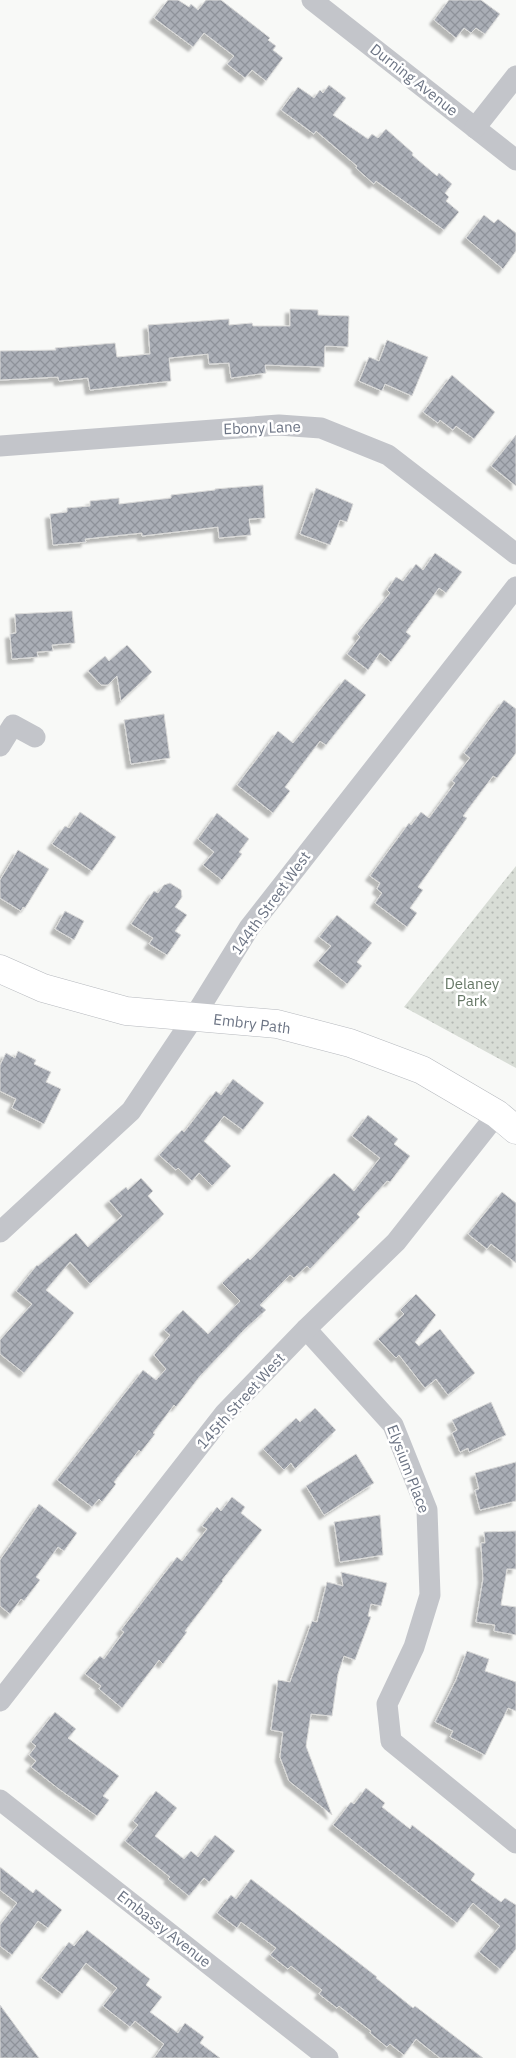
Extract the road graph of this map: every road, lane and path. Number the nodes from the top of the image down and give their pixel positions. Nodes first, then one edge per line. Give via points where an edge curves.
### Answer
1 (312, 0) edge
2 (516, 76) edge
3 (475, 128) junction
4 (516, 160) edge
5 (0, 446) edge
6 (516, 554) edge
7 (516, 587) edge
8 (35, 736) dead end
9 (0, 746) edge
10 (0, 969) edge
11 (194, 1017) junction
12 (507, 1122) edge
13 (0, 1232) edge
14 (306, 1329) junction
15 (0, 1701) edge
16 (0, 1800) edge
17 (516, 1843) edge
18 (328, 2058) edge

1 - 3 street, Durning Avenue
2 - 3 street
3 - 4 street, Durning Avenue
5 - 6 street, Ebony Lane via 280,425 320,428 388,454
7 - 11 street, 144th Street West via 249,928
8 - 9 street via 13,725
10 - 11 street, Embry Path via 44,988 126,1011
11 - 12 street, Embry Path via 276,1024 350,1043 422,1070
11 - 13 street, 144th Street West via 131,1111
12 - 14 street, 145th Street West via 396,1242
14 - 15 street, 145th Street West via 226,1413
14 - 17 street, Elysium Place via 393,1425 427,1510 430,1595 414,1647 386,1704 391,1741
16 - 18 street, Embassy Avenue

